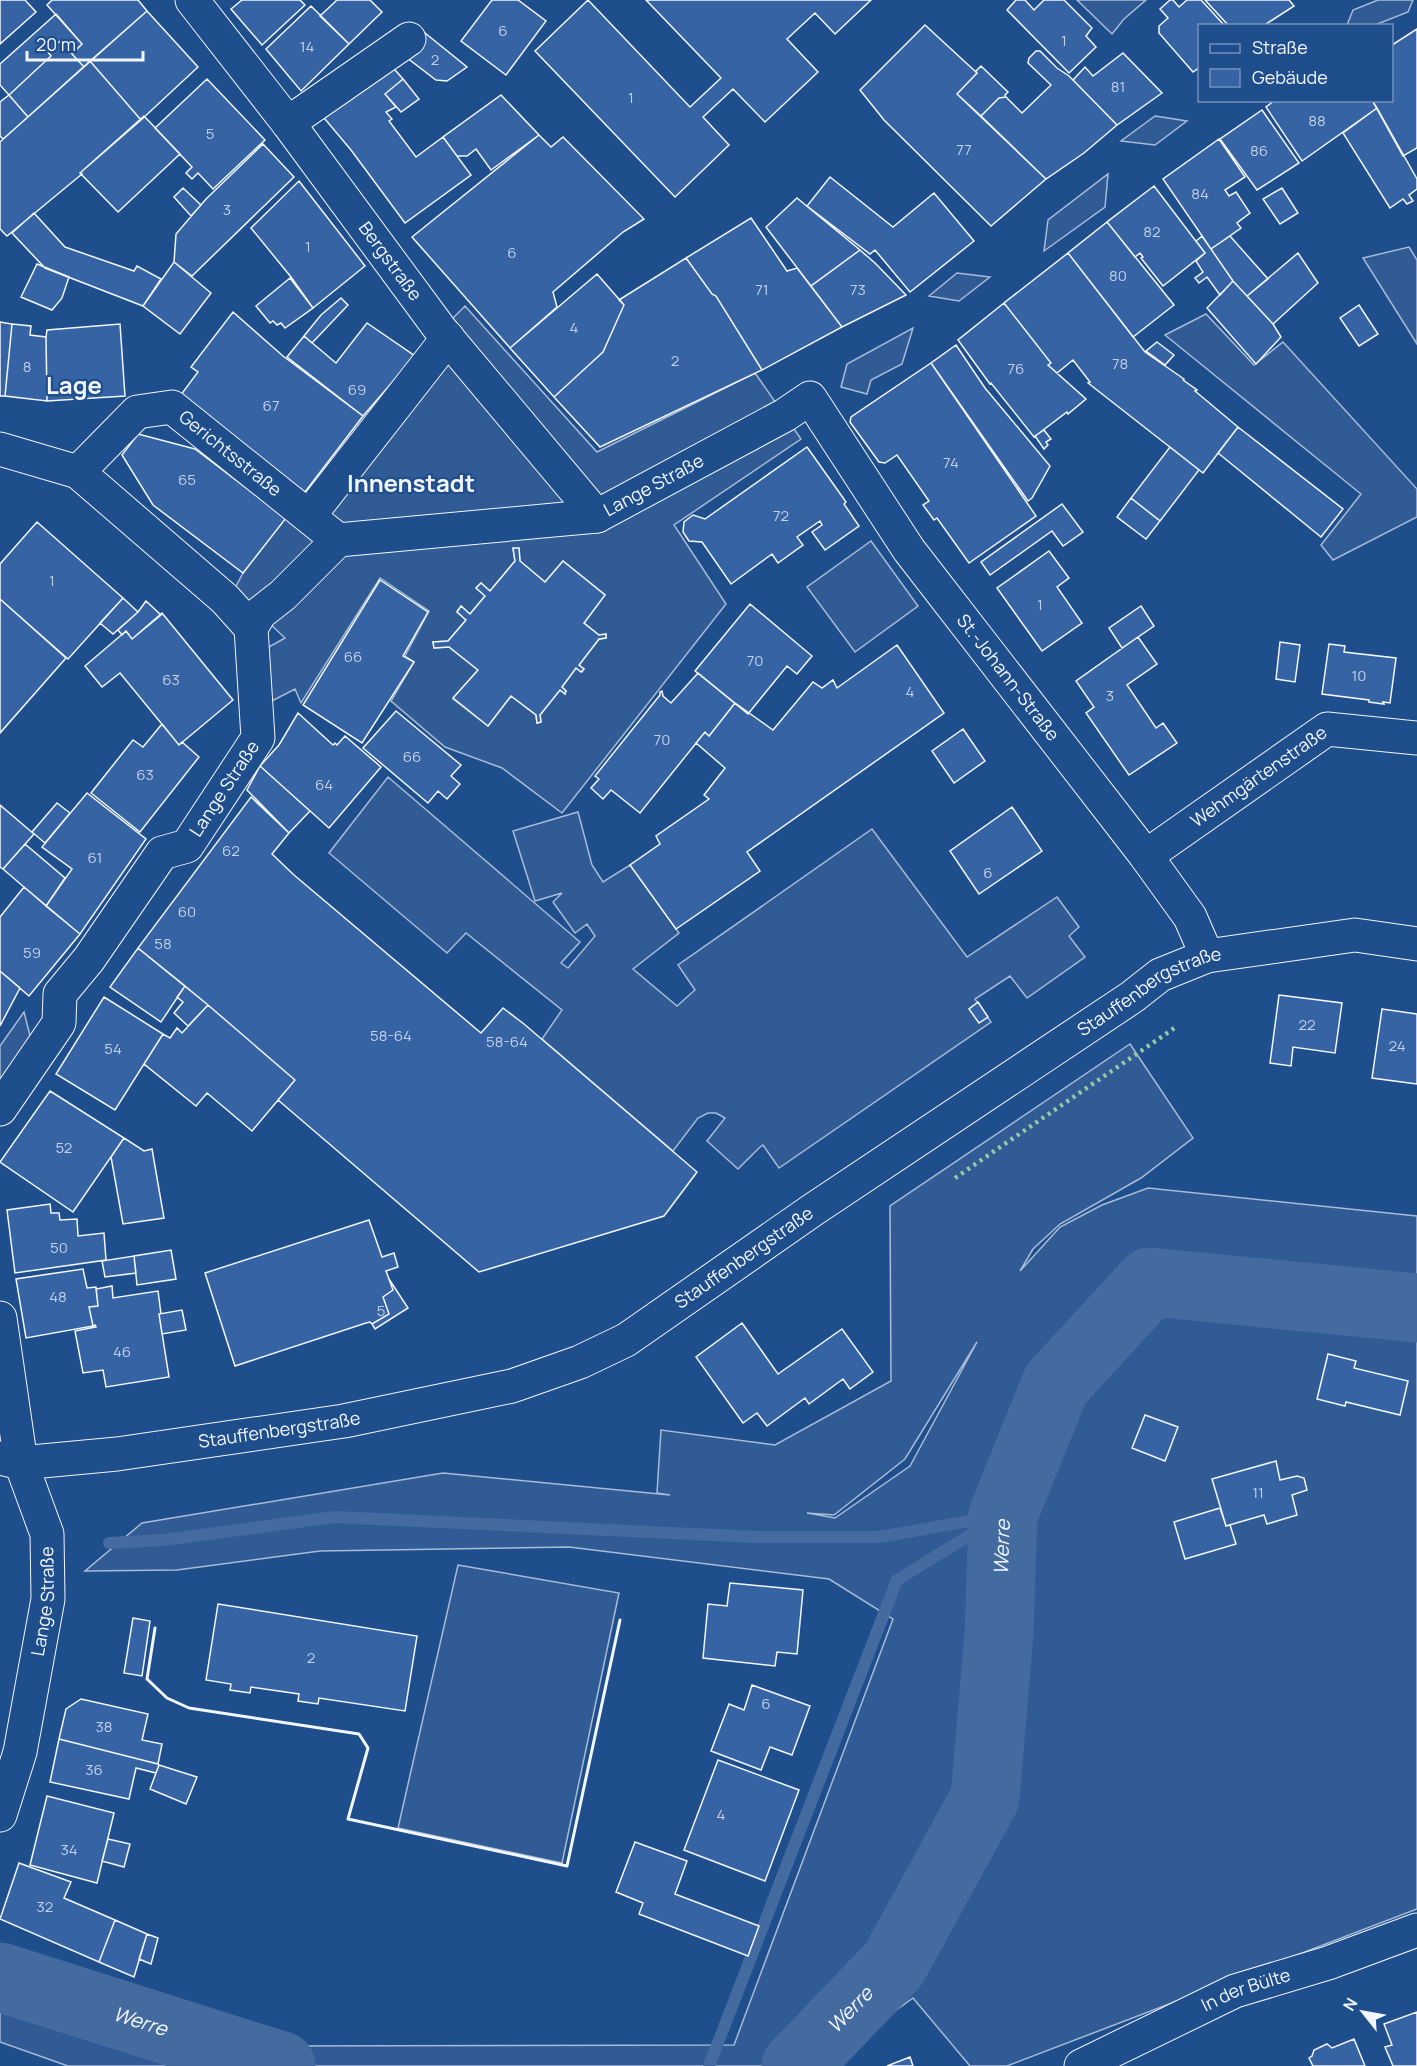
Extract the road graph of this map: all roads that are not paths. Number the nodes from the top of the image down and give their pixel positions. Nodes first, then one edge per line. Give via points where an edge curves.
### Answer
1 (192, 0) edge
2 (410, 39) dead end
3 (288, 123) junction
4 (448, 338) junction
5 (810, 398) joint
6 (0, 449) edge
7 (78, 472) junction
8 (303, 511) junction
9 (597, 516) junction
10 (338, 540) junction
11 (251, 628) junction
12 (1417, 738) edge
13 (1146, 856) junction
14 (1417, 944) edge
15 (1207, 956) junction
16 (0, 1109) edge
17 (0, 1318) edge
18 (10, 1461) edge
19 (0, 1815) edge
20 (1417, 1930) edge
21 (1081, 2066) edge

1 - 3 street, Bergstraße
2 - 3 street
3 - 4 street, Bergstraße
4 - 8 street
4 - 9 street, Bergstraße
5 - 9 street, Lange Straße
5 - 13 street, St.-Johann-Straße via 909,550
6 - 7 street
7 - 8 street, Gerichtsstraße via 137,412 172,407
7 - 11 street via 225,599
8 - 10 street
9 - 10 street, Lange Straße
10 - 11 street via 284,595 260,613
11 - 16 street, Lange Straße via 258,738 187,846 162,853 60,994 59,1023
12 - 13 street, Wehmgärtenstraße via 1327,729
13 - 15 street, St.-Johann-Straße via 1190,917
14 - 15 street, Stauffenbergstraße via 1355,935
15 - 18 street, Stauffenbergstraße via 1160,975 626,1340 580,1362 512,1386 344,1421 117,1454
17 - 18 street, Lange Straße
18 - 19 street, Lange Straße via 47,1546 48,1599 20,1752
20 - 21 street, In der Bülte via 1328,1963 1235,1991

